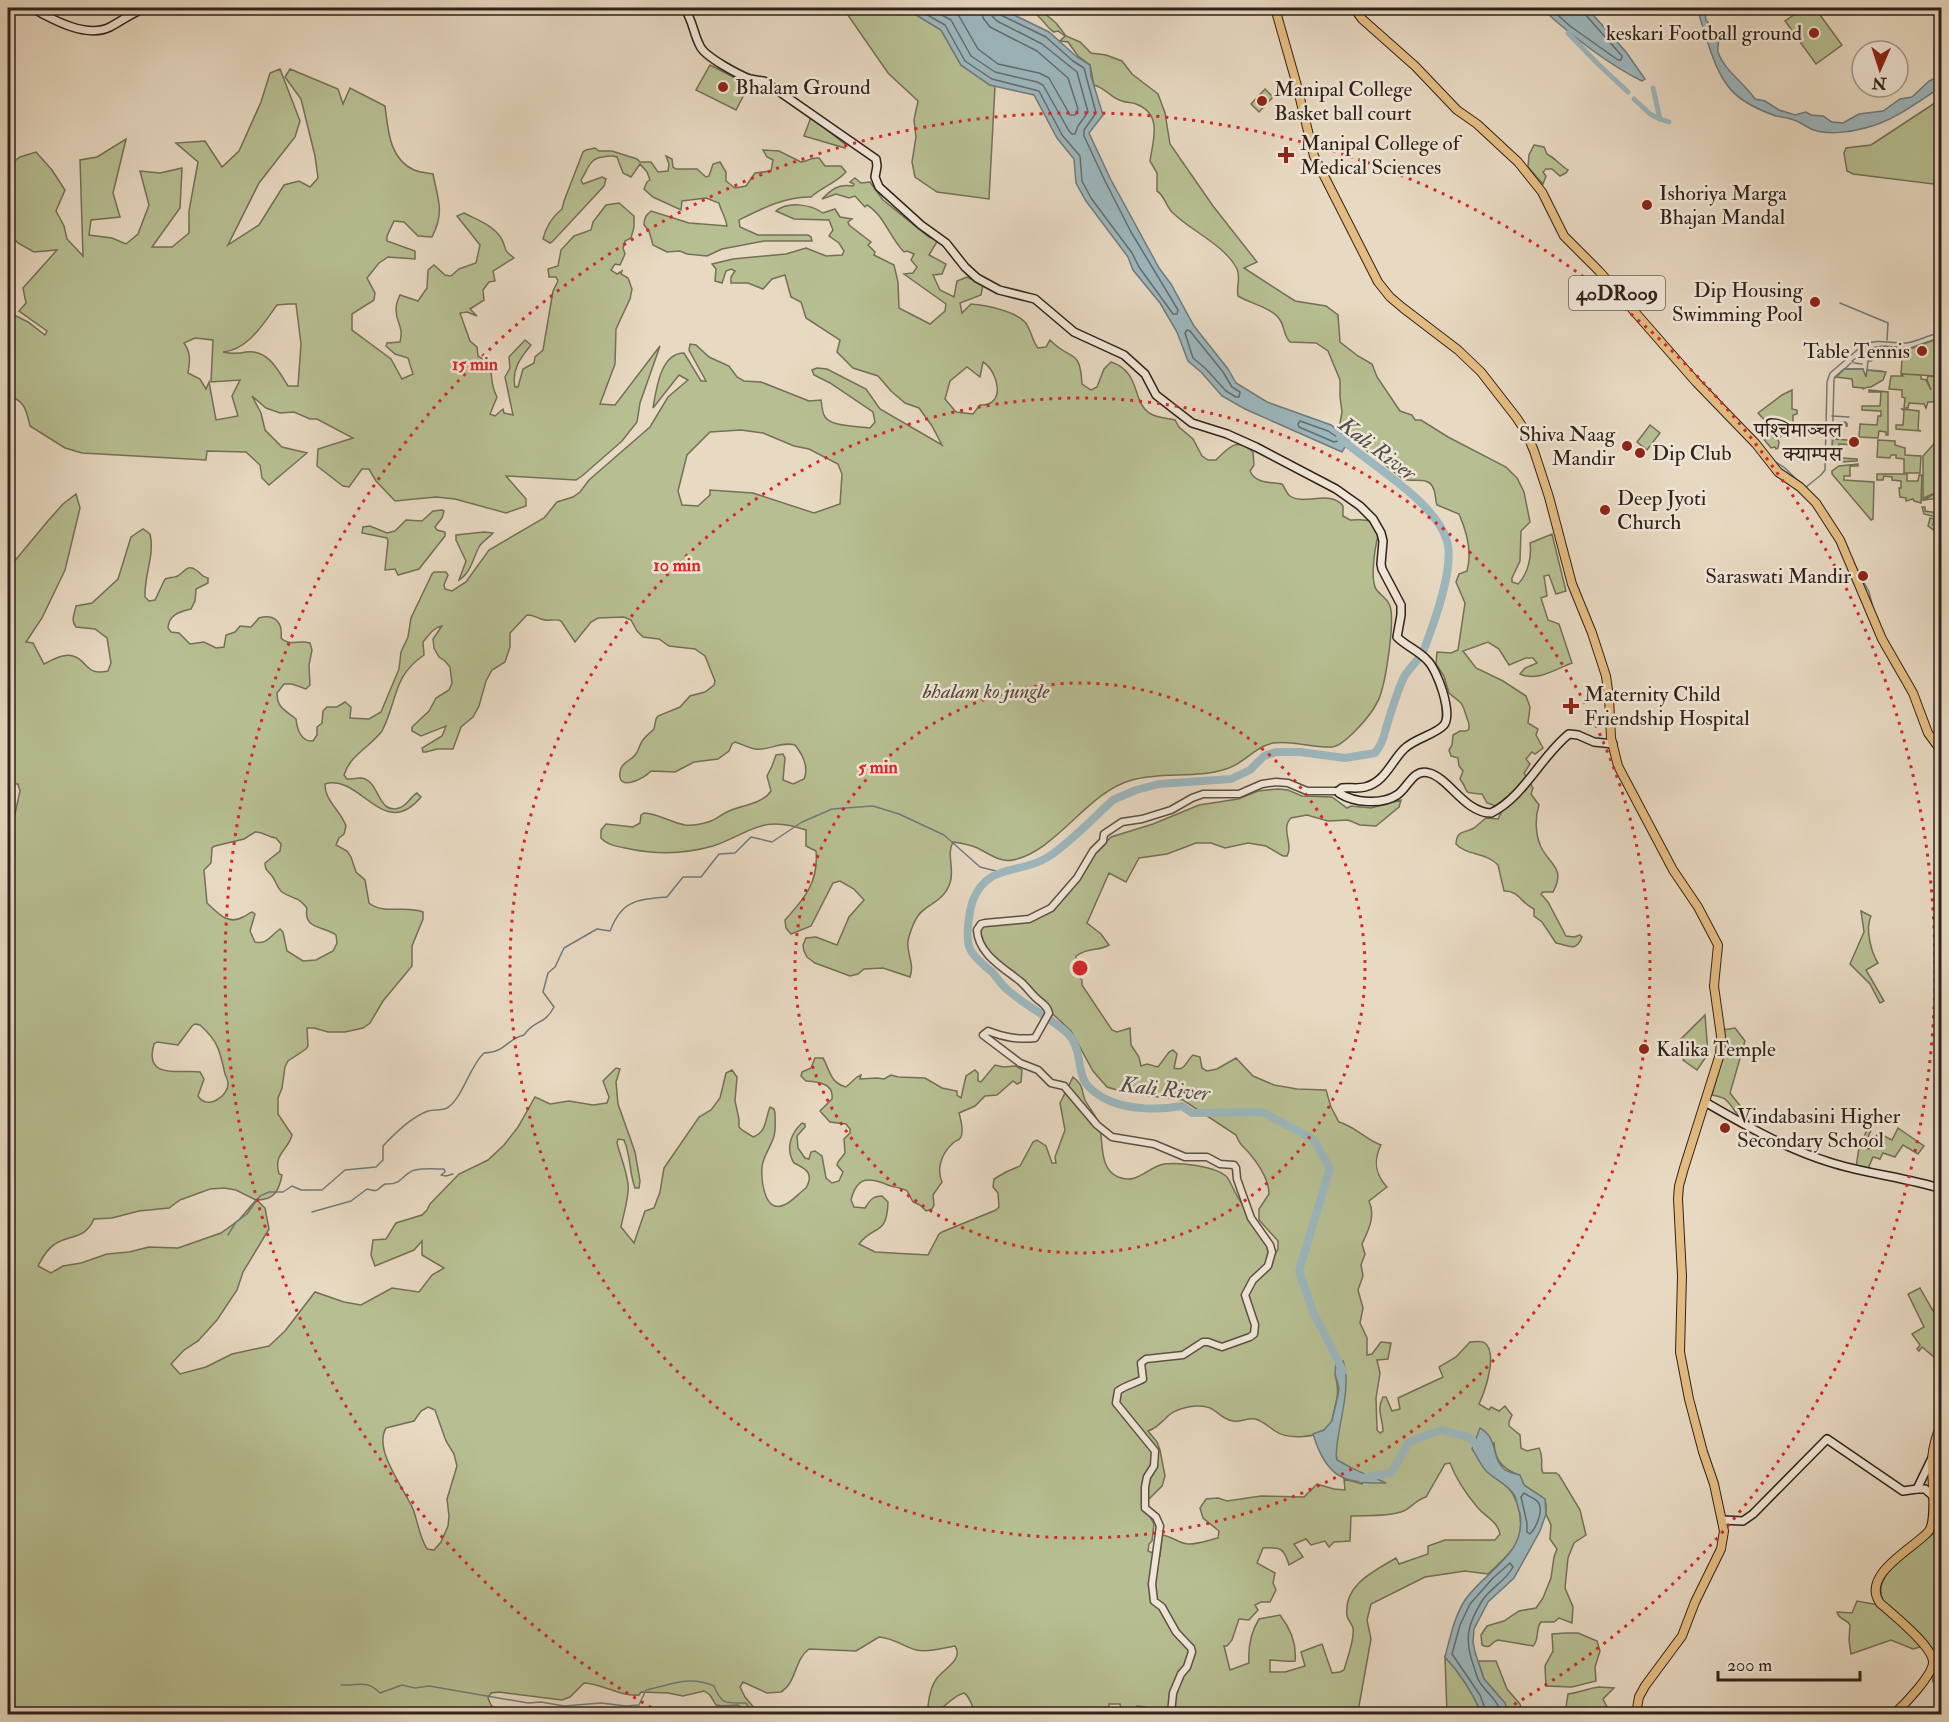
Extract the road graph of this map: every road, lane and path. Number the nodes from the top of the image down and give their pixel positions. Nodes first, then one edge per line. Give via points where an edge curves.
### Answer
1 (32, 8) edge
2 (211, 8) edge
3 (264, 8) edge
4 (282, 8) edge
5 (684, 8) edge
6 (1275, 8) edge
7 (1354, 8) edge
8 (1613, 744) junction
9 (1941, 752) edge
10 (1338, 791) junction
11 (1705, 1102) junction
12 (1941, 1190) edge
13 (1941, 1422) edge
14 (1932, 1457) junction
15 (1917, 1489) junction
16 (1932, 1495) junction
17 (1722, 1520) junction
18 (1743, 1521) junction
19 (1724, 1531) junction
20 (1171, 1714) edge
21 (1636, 1714) edge
22 (1894, 1714) edge

1 - 2 main road via 64,24 98,30 144,8
3 - 4 main road
5 - 10 main road via 703,52 750,79 764,81 876,159 875,180 881,189 946,243 977,278 999,290 1035,299 1074,332 1124,355 1145,374 1156,394 1192,423 1256,447 1336,489 1373,519 1383,541 1382,569 1401,605 1398,639 1432,666 1447,712 1445,724 1404,749 1383,777 1361,788 1344,787
6 - 8 main road via 1314,156 1378,282 1390,297 1481,372 1526,432 1544,479 1572,585 1603,666
7 - 9 main road, 40DR009 via 1457,110 1518,162 1542,192 1570,243 1778,472 1816,503 1840,540 1882,639
8 - 10 main road via 1569,735 1527,783 1495,811 1486,813 1426,772 1415,775 1400,793 1387,800 1359,800
8 - 11 main road via 1618,766 1635,799 1718,945 1714,986 1720,1054
10 - 20 street via 1306,791 1288,783 1269,783 1239,794 1203,794 1171,810 1122,822 1104,834 1103,842 1051,909 1029,919 988,922 977,928 986,952 1049,1012 1035,1038 1005,1038 988,1031 983,1035 1020,1063 1038,1070 1051,1083 1064,1086 1112,1137 1154,1144 1185,1157 1207,1157 1220,1164 1234,1165 1251,1218 1272,1252 1268,1266 1253,1280 1245,1295 1254,1334 1222,1347 1203,1342 1183,1355 1146,1359 1141,1363 1143,1378 1118,1391 1116,1403 1155,1451 1154,1466 1145,1487 1145,1508 1160,1526 1153,1595 1191,1648 1190,1660 1171,1698
11 - 12 main road via 1805,1155
11 - 17 main road via 1679,1186 1680,1352
13 - 14 main road
14 - 15 main road
14 - 16 main road
15 - 16 main road
15 - 18 main road via 1900,1491 1827,1439
16 - 22 main road via 1930,1531 1885,1569 1877,1590 1880,1604 1929,1651 1933,1662 1930,1674
17 - 18 main road
17 - 19 main road
18 - 19 main road
19 - 21 main road via 1721,1549 1682,1636 1645,1686

